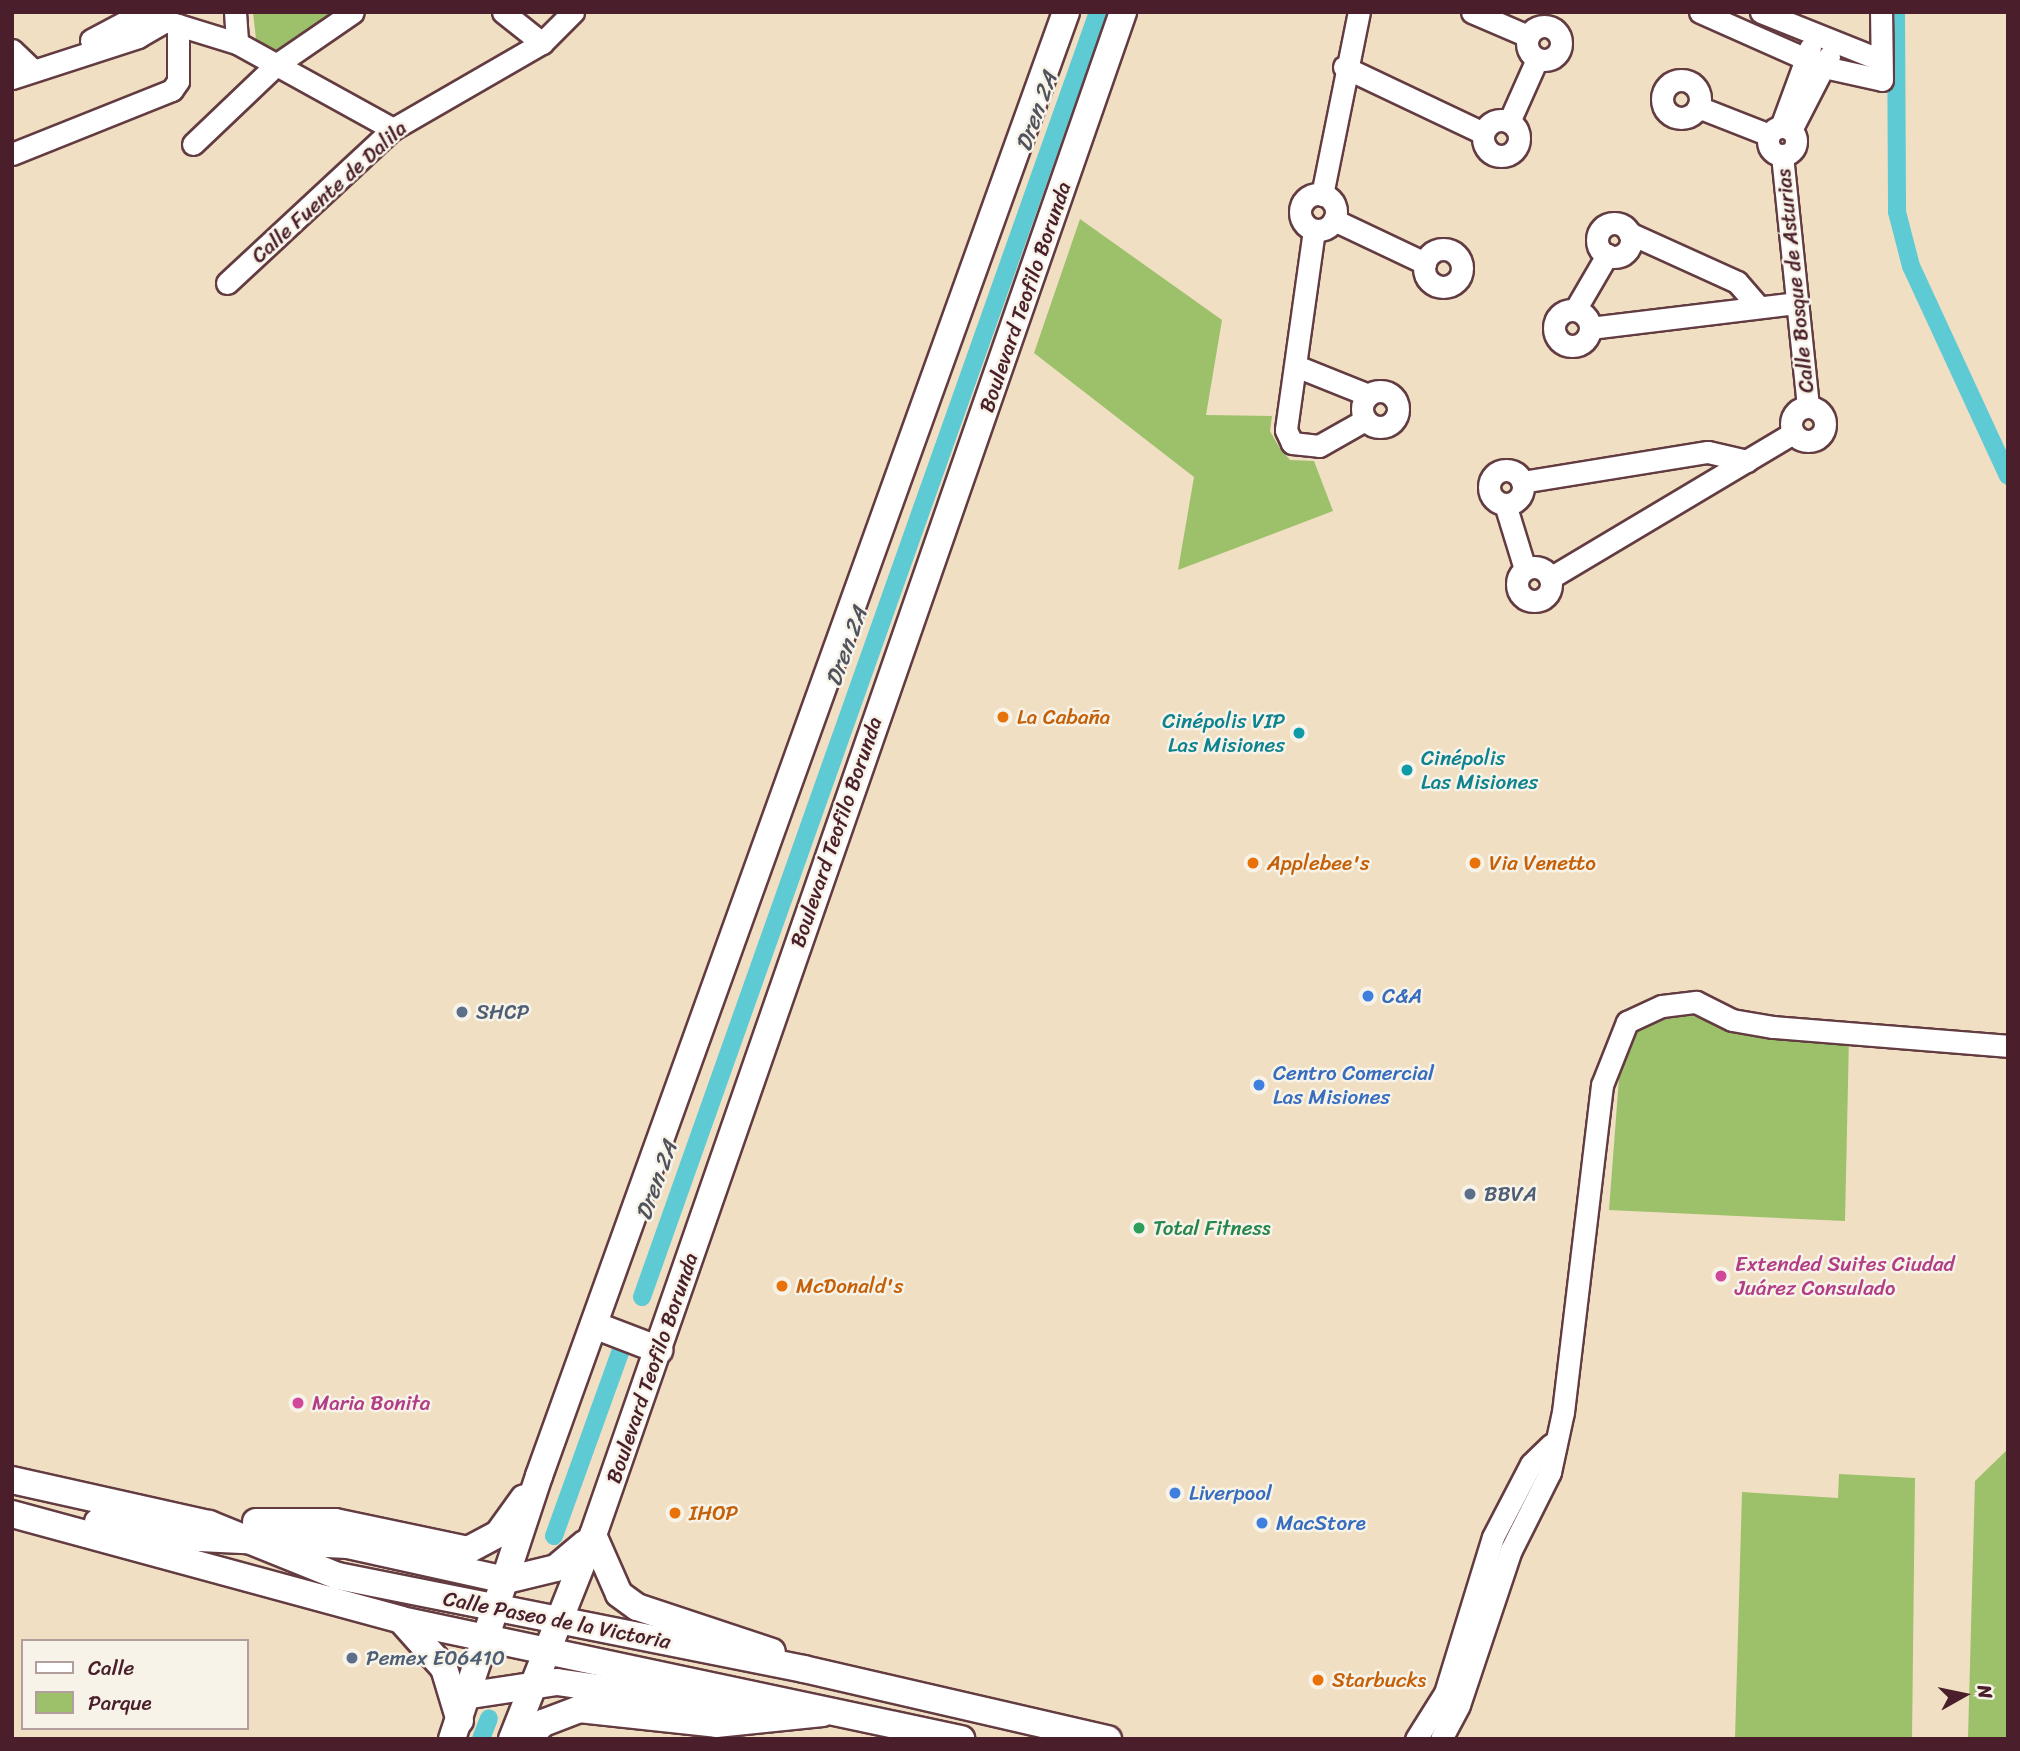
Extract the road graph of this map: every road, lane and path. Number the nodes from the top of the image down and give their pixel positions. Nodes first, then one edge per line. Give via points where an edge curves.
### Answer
1 (235, 12) edge
2 (353, 12) edge
3 (503, 12) edge
4 (573, 12) edge
5 (1066, 12) edge
6 (1123, 12) edge
7 (1359, 12) edge
8 (1472, 12) edge
9 (1700, 12) edge
10 (1761, 12) edge
11 (1881, 12) edge
12 (138, 13) edge
13 (172, 23) junction
14 (1528, 36) junction
15 (1825, 41) junction
16 (237, 43) junction
17 (542, 43) junction
18 (12, 50) edge
19 (80, 51) junction
20 (1537, 59) junction
21 (1814, 63) junction
22 (276, 65) junction
23 (1344, 67) junction
24 (33, 69) junction
25 (1882, 70) junction
26 (12, 78) edge
27 (1698, 107) dead end
28 (1509, 121) junction
29 (393, 129) junction
30 (1780, 131) junction
31 (1483, 133) junction
32 (193, 144) dead end
33 (12, 154) edge
34 (1322, 195) junction
35 (1334, 220) junction
36 (1314, 230) junction
37 (1425, 263) dead end
38 (227, 283) dead end
39 (1797, 303) junction
40 (1759, 307) junction
41 (1575, 310) junction
42 (1590, 328) junction
43 (1296, 366) junction
44 (1368, 395) junction
45 (1808, 407) junction
46 (1365, 420) junction
47 (1793, 433) junction
48 (1747, 461) junction
49 (1522, 482) junction
50 (1505, 504) junction
51 (1525, 569) junction
52 (1550, 578) junction
53 (2008, 1046) edge
54 (594, 1325) junction
55 (659, 1350) junction
56 (1551, 1445) junction
57 (539, 1476) junction
58 (12, 1480) edge
59 (12, 1514) edge
60 (209, 1524) junction
61 (593, 1535) junction
62 (237, 1539) junction
63 (506, 1580) junction
64 (496, 1607) junction
65 (401, 1619) junction
66 (559, 1619) junction
67 (485, 1636) junction
68 (547, 1650) junction
69 (804, 1669) junction
70 (536, 1682) junction
71 (471, 1695) junction
72 (771, 1696) junction
73 (838, 1710) junction
74 (1000, 1712) junction
75 (456, 1730) edge
76 (512, 1739) edge
77 (528, 1739) edge
78 (961, 1739) edge
79 (1108, 1739) edge
80 (1416, 1739) edge
81 (1441, 1739) edge

1 - 16 street
2 - 22 street
3 - 17 street
4 - 17 street, Calle Fuente de Dalila
5 - 54 main road
6 - 55 main road, Boulevard Teofilo Borunda
7 - 23 street
8 - 14 street
9 - 21 street
10 - 15 street
11 - 25 street
12 - 13 street
12 - 19 street
13 - 16 street
13 - 19 street
13 - 33 street via 178,81 172,90
14 - 20 street
14 - 20 street via 1542,25 1561,39 1555,56
15 - 21 street
15 - 25 street
16 - 22 street
17 - 29 street, Calle Fuente de Dalila
18 - 24 street
19 - 24 street
20 - 28 street
21 - 25 street
21 - 30 street
22 - 29 street
22 - 32 street
23 - 31 street
23 - 34 street
24 - 26 street
27 - 30 street
28 - 31 street via 1494,121
28 - 31 street via 1520,137 1512,154 1488,151
29 - 38 street, Calle Fuente de Dalila
30 - 39 street, Calle Bosque de Asturias via 1770,149 1783,155
34 - 35 street via 1334,204
34 - 36 street via 1310,196 1300,209 1301,220
35 - 36 street
35 - 37 street
36 - 43 street
39 - 40 street
39 - 45 street, Calle Bosque de Asturias
40 - 41 street via 1737,282 1629,233 1617,223 1602,228 1598,243 1607,255
40 - 42 street
41 - 42 street
41 - 42 street via 1555,320 1560,342 1577,346
43 - 44 street
43 - 46 street via 1284,415 1292,443 1319,446
44 - 46 street via 1362,406
44 - 46 street via 1387,392 1397,414 1383,427
45 - 47 street via 1794,413
45 - 47 street via 1821,414 1822,433 1805,441
47 - 48 street
48 - 49 street via 1708,452
48 - 52 street
49 - 50 street via 1519,498
49 - 50 street via 1507,470 1493,476 1489,491
50 - 51 street
51 - 52 street via 1542,569
51 - 52 street via 1517,584 1531,601 1547,595
53 - 56 street via 1773,1027 1732,1020 1696,1002 1662,1006 1627,1022 1602,1085 1563,1412
54 - 55 main road
54 - 57 main road
55 - 61 main road, Boulevard Teofilo Borunda
56 - 80 street via 1531,1464 1493,1537 1446,1693
56 - 81 street via 1550,1472 1511,1550 1459,1705
57 - 60 main road via 509,1522 468,1550 335,1522
57 - 63 main road
58 - 60 main road, Calle Paseo de la Victoria
59 - 62 main road via 68,1515 177,1537
59 - 65 main road, Calle Paseo de la Victoria
60 - 62 main road, Calle Paseo de la Victoria
61 - 63 main road via 571,1561
61 - 66 main road, Boulevard Teofilo Borunda
61 - 69 main road via 619,1594 637,1607 751,1642
62 - 63 main road via 348,1545
62 - 64 main road, Calle Paseo de la Victoria via 338,1576
63 - 64 main road
64 - 66 main road, Calle Paseo de la Victoria
64 - 67 main road
65 - 67 main road, Calle Paseo de la Victoria
65 - 75 main road via 444,1668
66 - 68 main road, Boulevard Teofilo Borunda
66 - 69 main road, Calle Paseo de la Victoria
67 - 68 main road, Calle Paseo de la Victoria
67 - 71 main road
68 - 70 main road, Boulevard Teofilo Borunda
68 - 72 main road, Calle Paseo de la Victoria
69 - 74 main road, Calle Paseo de la Victoria
70 - 71 main road
70 - 72 main road via 716,1705
70 - 76 main road, Boulevard Teofilo Borunda
71 - 75 main road
72 - 73 main road, Calle Paseo de la Victoria
72 - 74 main road via 809,1692 970,1722
73 - 77 main road via 716,1724 579,1709 543,1723
73 - 78 main road, Calle Paseo de la Victoria
74 - 79 main road, Calle Paseo de la Victoria

